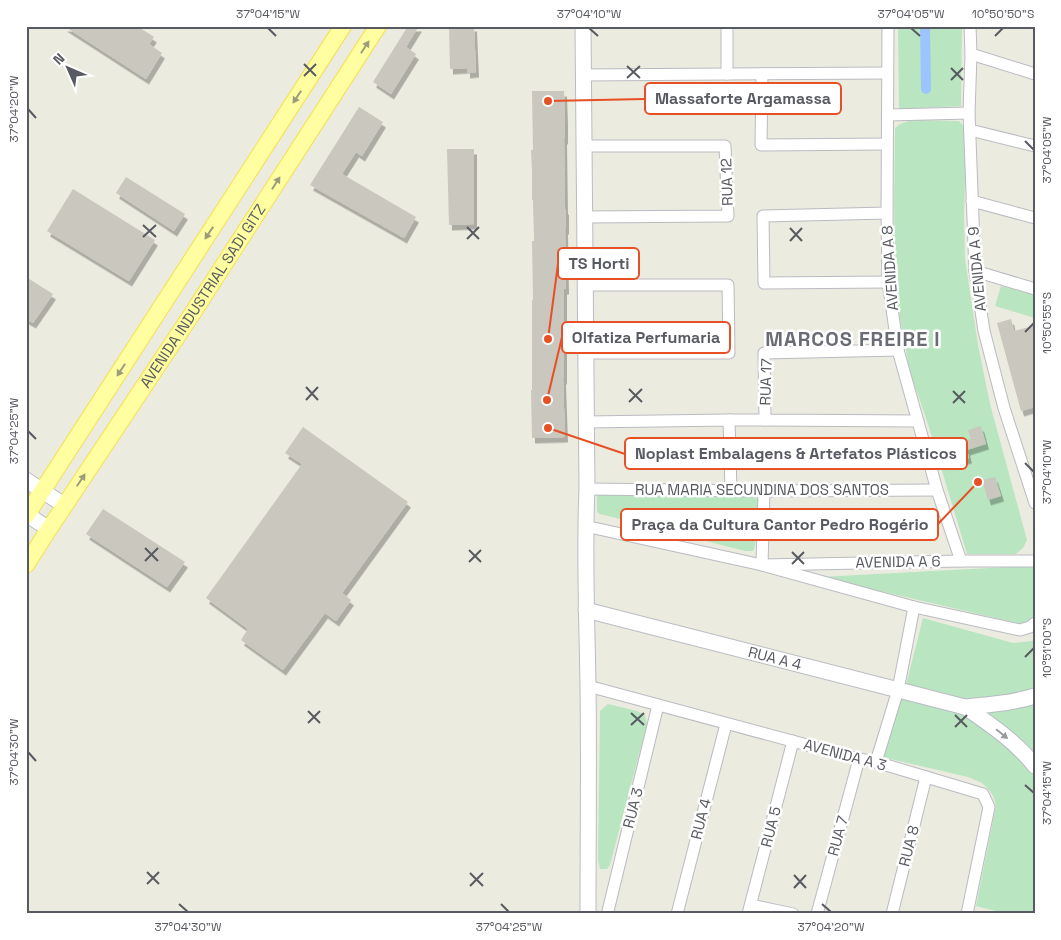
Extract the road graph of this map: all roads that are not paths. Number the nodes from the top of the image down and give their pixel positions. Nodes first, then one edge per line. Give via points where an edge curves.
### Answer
1 (343, 26) edge
2 (378, 26) edge
3 (583, 26) edge
4 (727, 26) edge
5 (888, 26) edge
6 (970, 26) edge
7 (971, 54) junction
8 (887, 73) junction
9 (727, 74) junction
10 (762, 74) junction
11 (1035, 74) edge
12 (583, 75) junction
13 (969, 113) junction
14 (888, 115) junction
15 (970, 130) junction
16 (887, 144) junction
17 (583, 146) junction
18 (1035, 146) edge
19 (972, 201) junction
20 (886, 213) junction
21 (584, 217) junction
22 (1035, 218) edge
23 (975, 271) junction
24 (888, 282) junction
25 (585, 285) junction
26 (1035, 289) edge
27 (898, 350) junction
28 (586, 353) junction
29 (729, 420) junction
30 (765, 420) junction
31 (918, 421) junction
32 (586, 422) junction
33 (26, 480) edge
34 (587, 489) junction
35 (731, 490) junction
36 (937, 490) junction
37 (764, 491) junction
38 (43, 492) junction
39 (1035, 504) edge
40 (64, 506) junction
41 (27, 514) edge
42 (585, 526) junction
43 (49, 529) junction
44 (961, 561) junction
45 (1035, 561) edge
46 (26, 565) edge
47 (762, 565) junction
48 (914, 607) junction
49 (586, 610) junction
50 (1035, 623) edge
51 (588, 686) junction
52 (898, 690) junction
53 (1035, 696) edge
54 (658, 705) junction
55 (965, 707) junction
56 (726, 724) junction
57 (793, 741) junction
58 (859, 759) junction
59 (876, 762) junction
60 (1035, 766) edge
61 (926, 777) junction
62 (750, 909) edge
63 (588, 912) edge
64 (608, 912) edge
65 (677, 914) edge
66 (794, 914) edge
67 (817, 914) edge
68 (892, 914) edge
69 (967, 914) edge

1 -> 38 main road, AVENIDA INDUSTRIAL SADI GITZ
40 -> 2 main road, AVENIDA INDUSTRIAL SADI GITZ
3 - 12 street
4 - 9 street
5 - 8 street, AVENIDA A 8
6 - 7 street, AVENIDA A 9
7 - 11 street
7 - 13 street, AVENIDA A 9
8 - 10 street
8 - 14 street, AVENIDA A 8
9 - 10 street
9 - 12 street
10 - 16 street via 761,145
12 - 17 street
13 - 14 street
13 - 15 street, AVENIDA A 9
14 - 16 street, AVENIDA A 8
15 - 18 street
15 - 19 street, AVENIDA A 9
16 - 20 street, AVENIDA A 8
17 - 21 street
17 - 21 street, RUA 12 via 725,146 728,216
19 - 22 street
19 - 23 street, AVENIDA A 9
20 - 24 street, AVENIDA A 8
20 - 24 street via 764,216 764,283
21 - 25 street
23 - 26 street
23 - 39 street, AVENIDA A 9 via 984,330 1004,408
24 - 27 street, AVENIDA A 8
25 - 28 street
25 - 28 street via 728,285 728,353
27 - 30 street, RUA 17 via 764,352
27 - 31 street, AVENIDA A 8
28 - 32 street
29 - 30 street
29 - 32 street
29 - 35 street
30 - 31 street, RUA 17
31 - 36 street, AVENIDA A 8
32 - 34 street
33 - 38 street
34 - 35 street, RUA MARIA SECUNDINA DOS SANTOS
34 - 42 street
35 - 37 street, RUA MARIA SECUNDINA DOS SANTOS
36 - 37 street, RUA MARIA SECUNDINA DOS SANTOS
36 - 44 street, AVENIDA A 8
37 - 47 street
38 - 40 street
38 - 41 main road, AVENIDA INDUSTRIAL SADI GITZ
40 - 43 main road, AVENIDA INDUSTRIAL SADI GITZ
41 - 43 street
42 - 47 street
42 - 49 street
43 - 46 main road, AVENIDA INDUSTRIAL SADI GITZ
44 - 45 street, AVENIDA A 6
44 - 47 street, AVENIDA A 6
47 - 48 street
48 - 50 street via 1020,630
48 - 52 street
49 - 51 street
49 - 52 street, RUA A 4
51 - 54 street, AVENIDA A 3
51 - 63 street
52 - 55 street, RUA A 4
52 - 59 street
53 - 55 street, RUA A 4
54 - 56 street, AVENIDA A 3
54 - 64 street, RUA 3
55 -> 60 street, RUA A 4 via 1019,748
56 - 57 street, AVENIDA A 3
56 - 65 street, RUA 4
57 - 58 street, AVENIDA A 3
57 - 62 street, RUA 5
58 - 59 street, AVENIDA A 3
58 - 67 street, RUA 7
59 - 61 street, AVENIDA A 3
61 - 68 street, RUA 8
61 - 69 street, AVENIDA A 3 via 983,794 989,808
62 - 66 street
63 - 64 street

